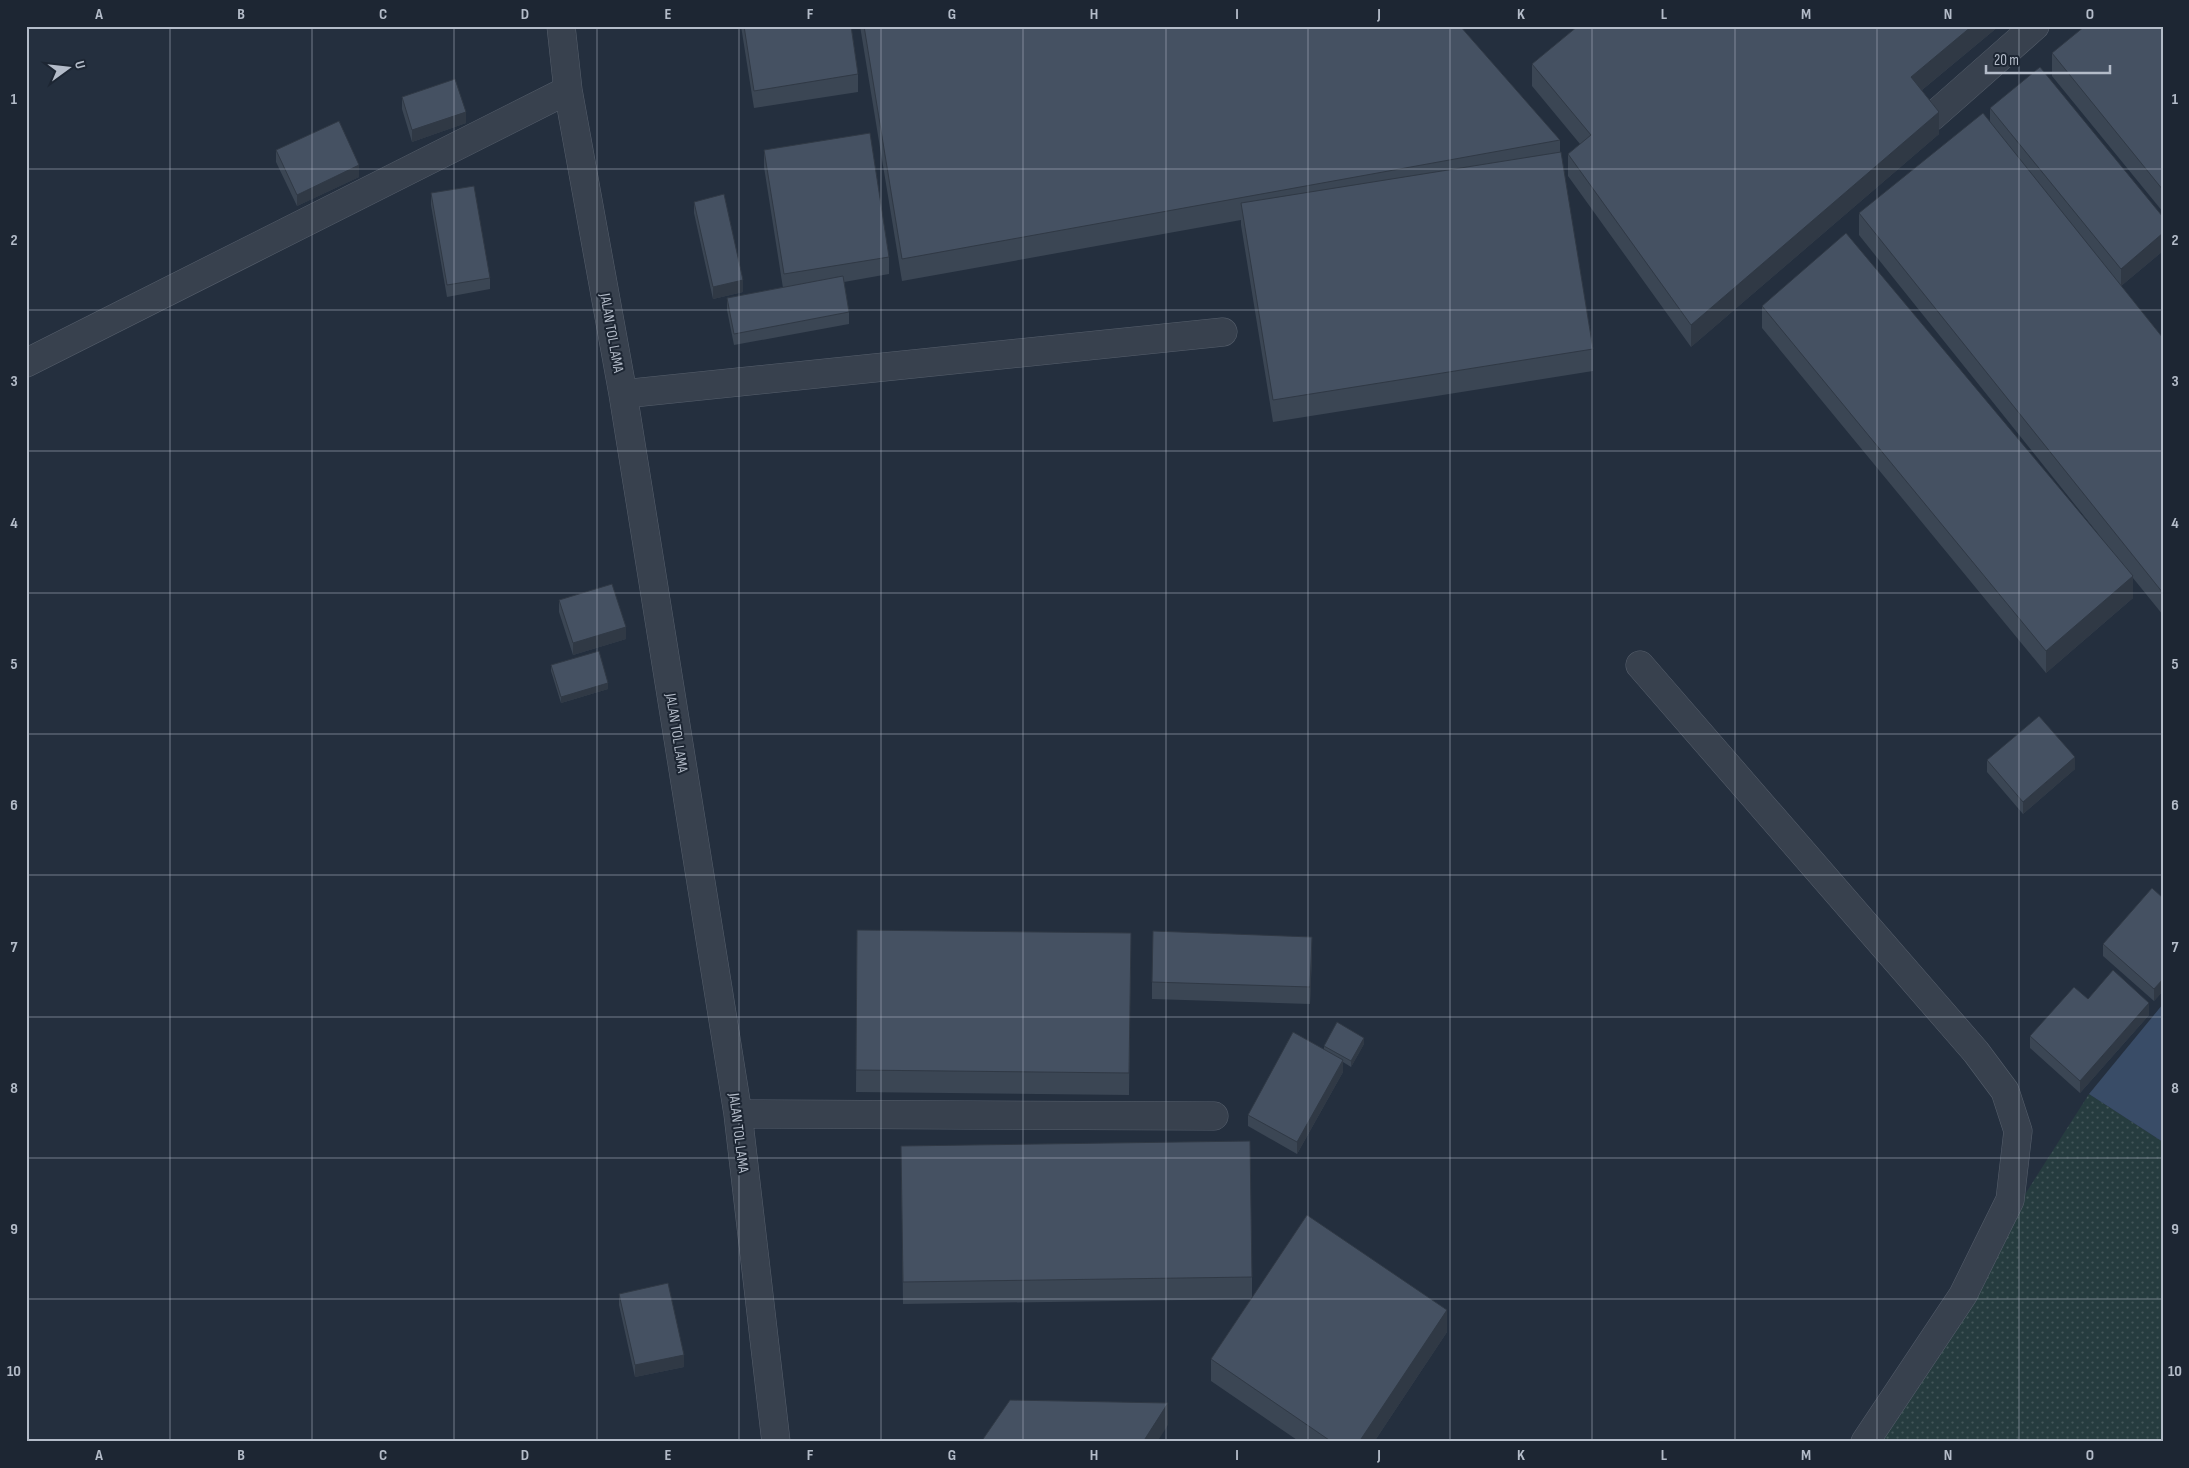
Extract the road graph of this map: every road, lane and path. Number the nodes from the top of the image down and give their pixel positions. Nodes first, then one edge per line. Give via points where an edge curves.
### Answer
1 (561, 26) edge
2 (2034, 26) edge
3 (568, 90) junction
4 (1932, 117) edge
5 (1223, 332) dead end
6 (26, 363) edge
7 (623, 394) junction
8 (1640, 665) dead end
9 (738, 1114) junction
10 (1214, 1116) dead end
11 (776, 1442) edge
12 (1865, 1442) edge

1 - 3 street, JALAN TOL LAMA
2 - 4 street
3 - 6 street
3 - 7 street, JALAN TOL LAMA
5 - 7 street
7 - 9 street, JALAN TOL LAMA
8 - 12 street via 1976,1052 2005,1091 2018,1131 2010,1200 1963,1295
9 - 10 street
9 - 11 street, JALAN TOL LAMA

